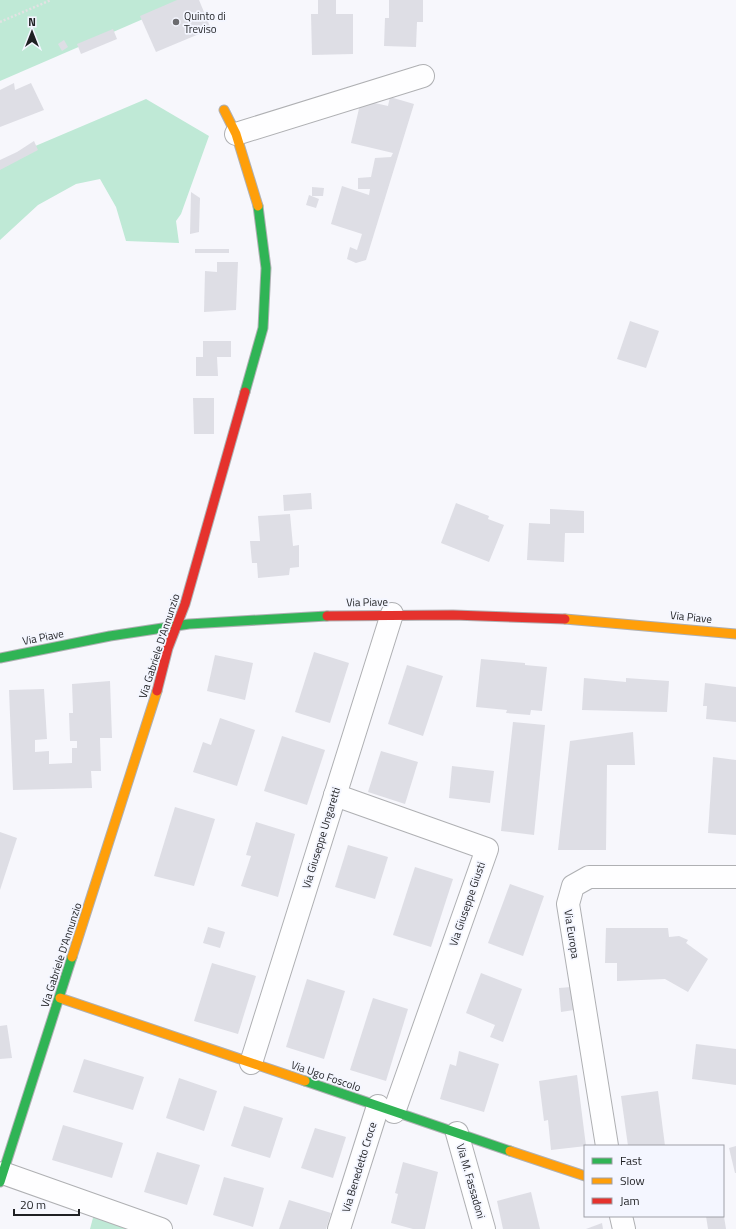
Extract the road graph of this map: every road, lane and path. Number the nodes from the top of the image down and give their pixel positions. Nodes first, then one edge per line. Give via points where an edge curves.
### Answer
1 (51, 0) edge
2 (0, 22) edge
3 (424, 76) dead end
4 (224, 110) dead end
5 (236, 134) junction
6 (392, 614) junction
7 (176, 626) junction
8 (736, 634) edge
9 (0, 658) edge
10 (335, 795) junction
11 (736, 877) edge
12 (60, 998) junction
13 (251, 1063) junction
14 (386, 1109) junction
15 (457, 1133) junction
16 (607, 1145) edge
17 (584, 1176) edge
18 (2, 1178) edge
19 (621, 1217) edge
20 (161, 1229) edge
21 (339, 1229) edge
22 (484, 1229) edge
23 (624, 1229) edge

1 - 2 path
3 - 5 street
4 - 5 street, Via Gabriele D'Annunzio
5 - 7 street, Via Gabriele D'Annunzio via 259,208 266,268 263,328 185,604
6 - 7 street, Via Piave
6 - 8 street, Via Piave via 538,617
6 - 10 street, Via Giuseppe Ungaretti
7 - 9 street, Via Piave
7 - 12 street, Via Gabriele D'Annunzio
10 - 13 street, Via Giuseppe Ungaretti
10 - 14 street, Via Giuseppe Giusti via 487,849
11 - 16 street, Via Europa via 589,877 573,886 568,904
12 - 13 street, Via Ugo Foscolo
12 - 18 street, Via Gabriele D'Annunzio
13 - 14 street, Via Ugo Foscolo
14 - 15 street, Via Ugo Foscolo
14 - 21 street, Via Benedetto Croce
15 - 17 street, Via Ugo Foscolo
15 - 22 street, Via M. Fassadoni
18 - 20 street
19 - 23 street

